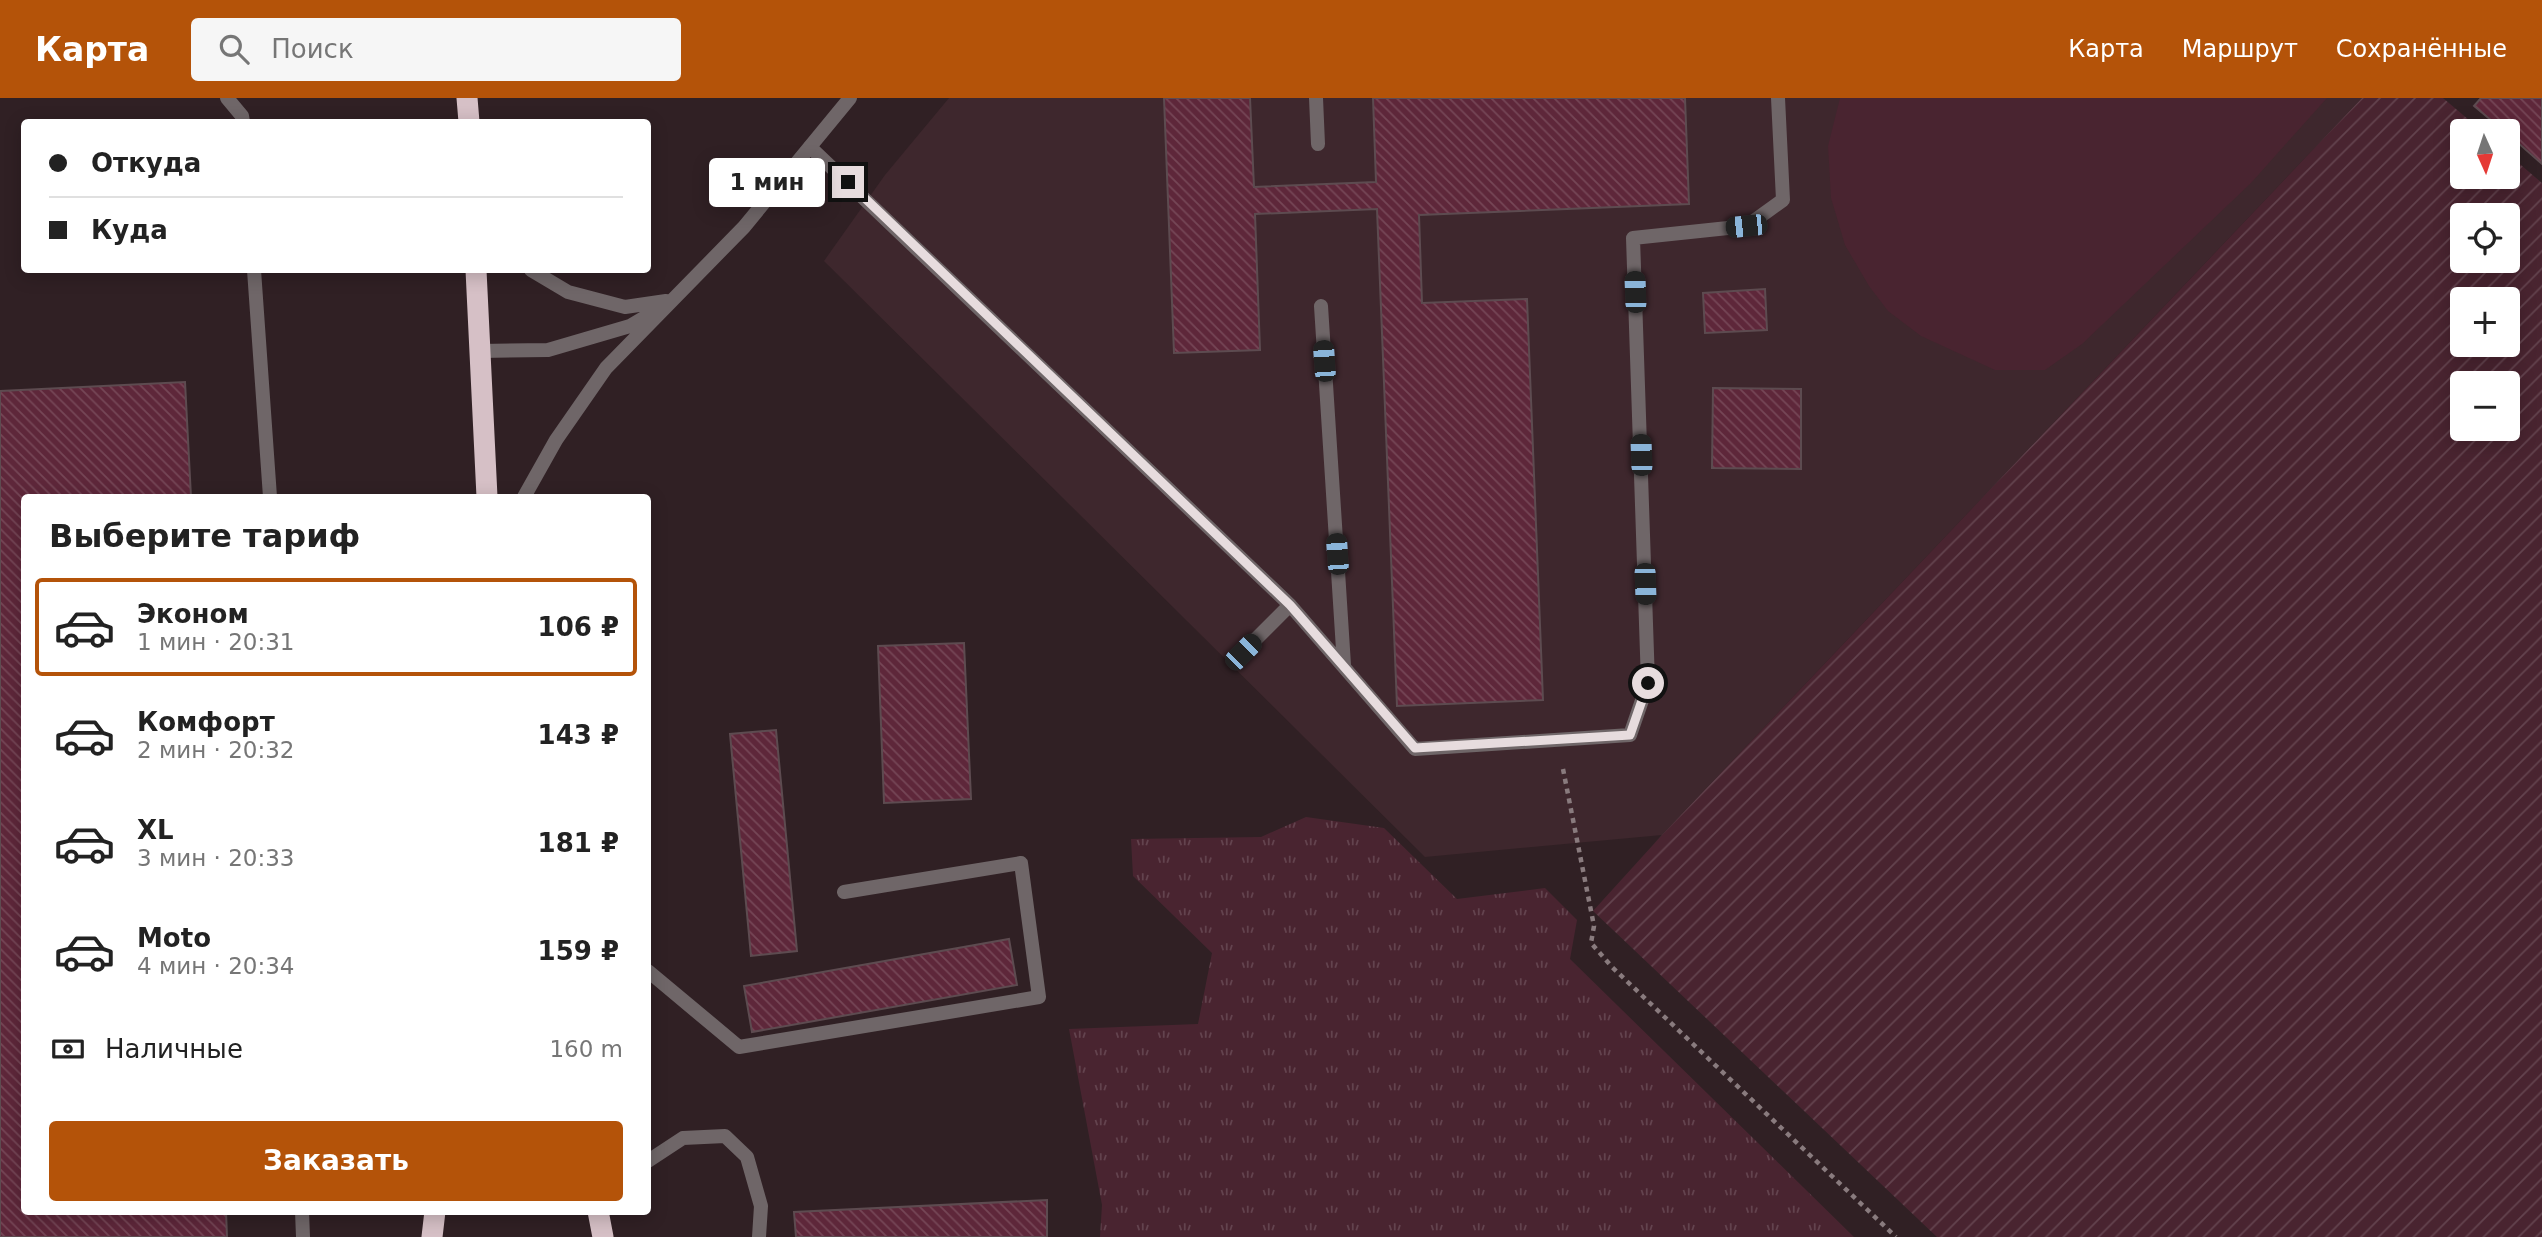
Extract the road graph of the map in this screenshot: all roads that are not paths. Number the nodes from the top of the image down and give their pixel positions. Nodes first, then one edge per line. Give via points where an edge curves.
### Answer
1 (227, 98) edge
2 (467, 98) edge
3 (850, 98) edge
4 (1316, 98) edge
5 (1778, 98) edge
6 (242, 119) edge
7 (468, 119) edge
8 (1318, 144) dead end
9 (810, 147) junction
10 (254, 273) edge
11 (476, 273) edge
12 (536, 273) edge
13 (675, 300) junction
14 (1321, 306) dead end
15 (480, 351) junction
16 (270, 494) edge
17 (487, 494) edge
18 (526, 494) edge
19 (1290, 605) junction
20 (1243, 652) dead end
21 (1344, 665) junction
22 (844, 892) dead end
23 (651, 973) edge
24 (651, 1159) edge
25 (302, 1215) edge
26 (435, 1215) edge
27 (599, 1215) edge
28 (303, 1237) edge
29 (432, 1237) edge
30 (603, 1237) edge
31 (759, 1237) edge

1 - 6 street
2 - 7 highway
3 - 9 street
4 - 8 street
5 - 21 street via 1783,200 1746,226 1633,238 1648,683 1630,735 1415,748
9 - 13 street
9 - 19 street
10 - 16 street
11 - 15 highway
12 - 13 street via 568,292 625,307
13 - 15 street via 629,326 548,350
13 - 18 street via 606,368
14 - 21 street
15 - 17 highway
19 - 20 street
19 - 21 street
22 - 23 street via 1021,863 1039,997 740,1047
24 - 31 street via 683,1138 725,1136 747,1157 761,1206
25 - 28 street
26 - 29 highway
27 - 30 highway

